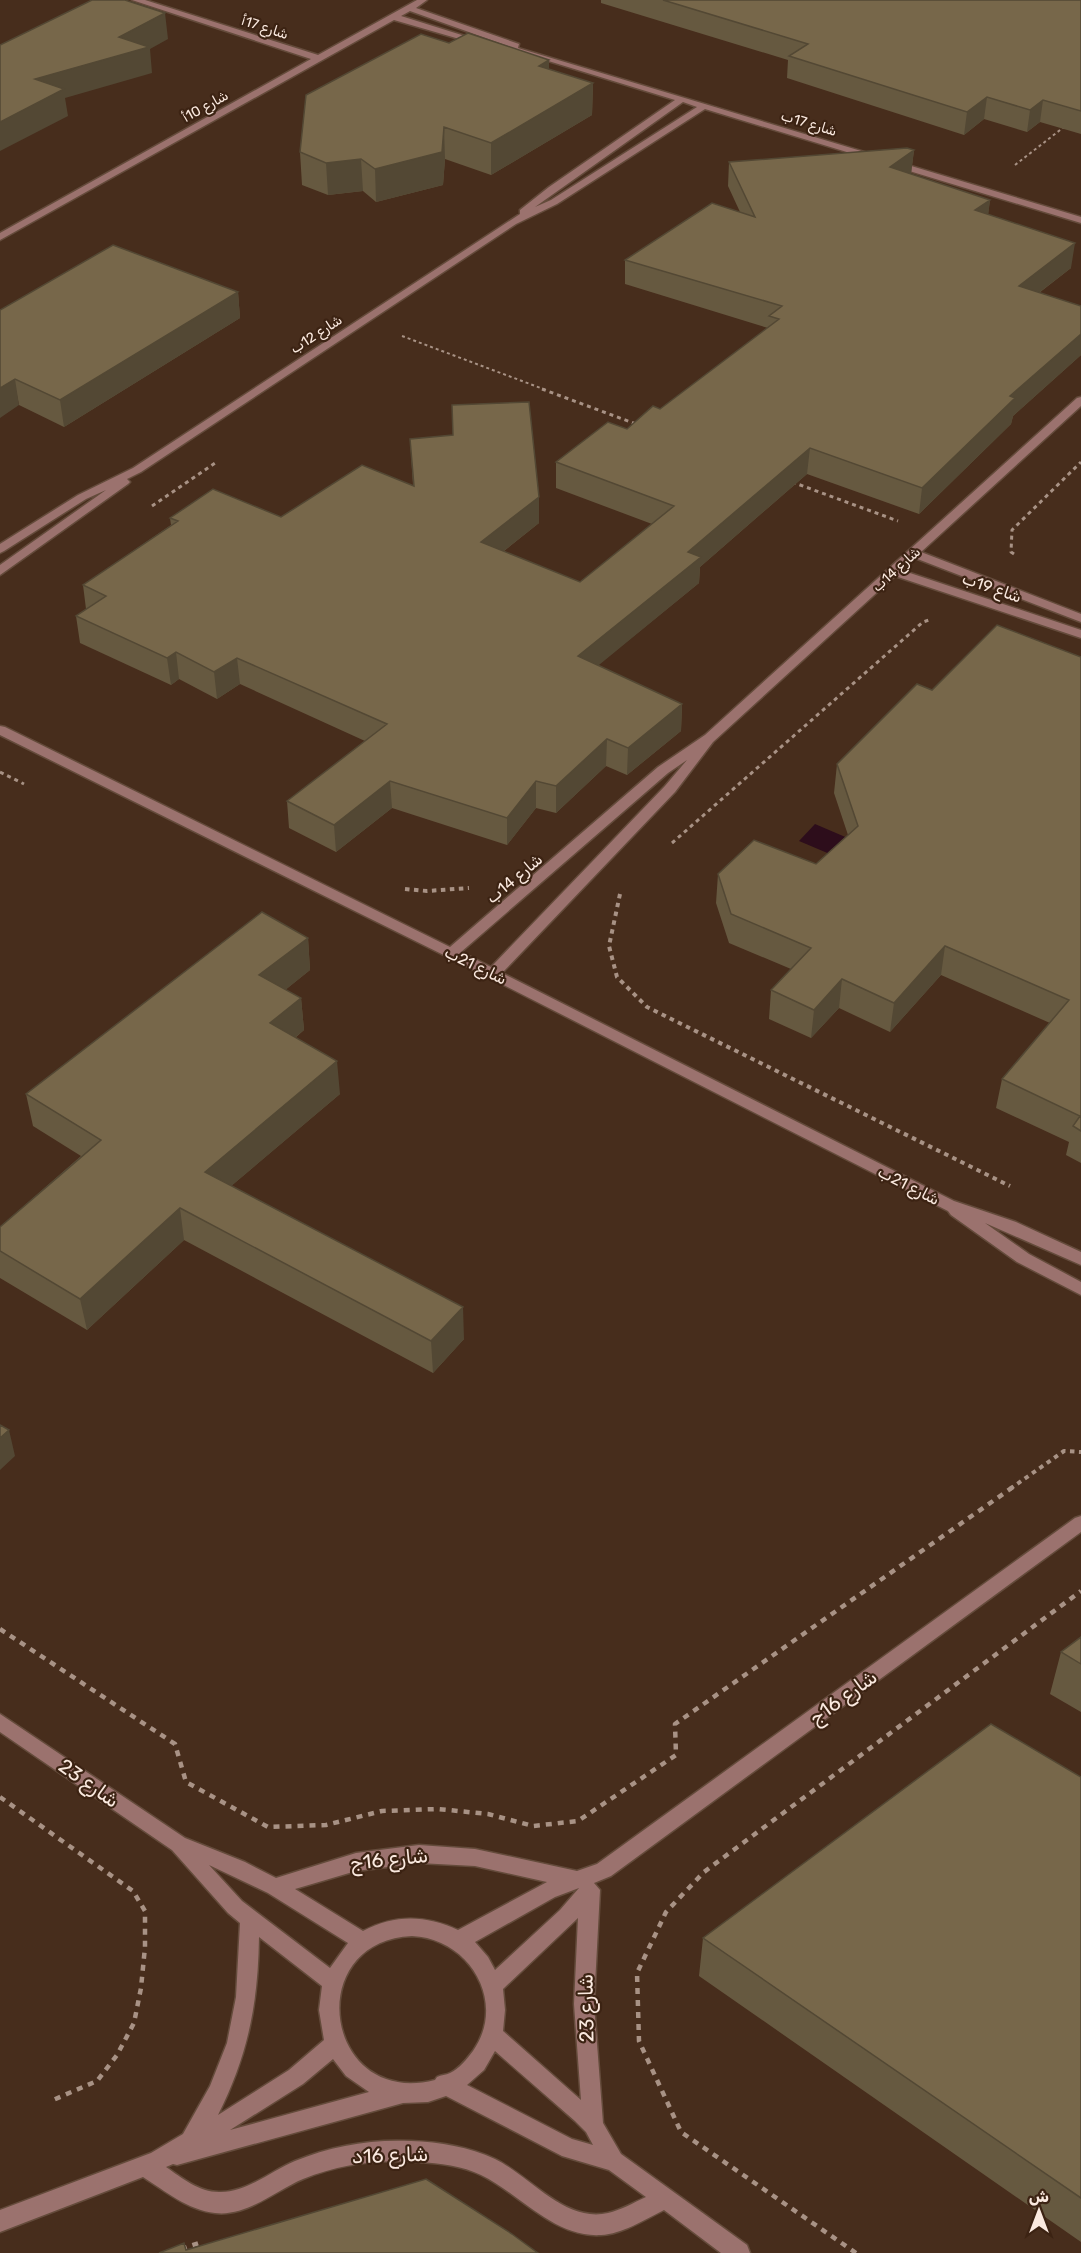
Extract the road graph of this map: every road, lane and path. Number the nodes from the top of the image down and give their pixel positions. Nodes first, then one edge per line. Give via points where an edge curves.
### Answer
1 (136, 0) edge
2 (423, 0) edge
3 (409, 8) junction
4 (394, 16) junction
5 (530, 53) junction
6 (317, 58) junction
7 (682, 99) junction
8 (704, 106) junction
9 (1072, 121) edge
10 (1008, 171) dead end
11 (1081, 220) edge
12 (512, 222) junction
13 (0, 237) edge
14 (362, 321) junction
15 (412, 329) dead end
16 (402, 336) junction
17 (1081, 400) edge
18 (645, 427) edge
19 (216, 462) dead end
20 (1081, 462) edge
21 (137, 470) junction
22 (789, 480) edge
23 (147, 509) dead end
24 (899, 522) dead end
25 (0, 549) edge
26 (913, 553) junction
27 (1018, 558) dead end
28 (0, 571) edge
29 (893, 571) junction
30 (1081, 618) edge
31 (932, 619) dead end
32 (1081, 634) edge
33 (0, 730) edge
34 (710, 738) junction
35 (667, 848) dead end
36 (622, 886) dead end
37 (478, 888) dead end
38 (396, 889) dead end
39 (451, 953) junction
40 (493, 974) junction
41 (1018, 1189) dead end
42 (949, 1205) junction
43 (1081, 1259) edge
44 (1081, 1289) edge
45 (1081, 1452) edge
46 (1081, 1523) edge
47 (1081, 1591) edge
48 (0, 1629) edge
49 (0, 1722) edge
50 (0, 1797) edge
51 (178, 1844) junction
52 (583, 1886) junction
53 (275, 1887) junction
54 (250, 1921) junction
55 (459, 1940) junction
56 (364, 1943) junction
57 (333, 1982) junction
58 (494, 1984) junction
59 (493, 2036) junction
60 (333, 2046) junction
61 (444, 2085) junction
62 (408, 2092) junction
63 (53, 2100) dead end
64 (593, 2125) junction
65 (190, 2142) junction
66 (614, 2161) junction
67 (151, 2163) junction
68 (667, 2198) junction
69 (0, 2221) edge
70 (213, 2239) edge
71 (168, 2253) edge
72 (739, 2253) edge
73 (855, 2253) edge

1 - 6 street, شارع 17أ
2 - 3 street, شارع 10أ
3 - 4 street, شارع 10أ
3 - 5 street, شارع 17ب
4 - 5 street, شارع 17ب
4 - 6 street, شارع 10أ
5 - 7 street, شارع 17ب
6 - 13 street, شارع 10أ
7 - 8 street, شارع 17ب
7 - 12 street, شارع 12ب via 541,197
8 - 11 street, شارع 17ب
8 - 12 street, شارع 12ب via 554,202
9 - 10 path
12 - 14 street, شارع 12ب
14 - 16 path
14 - 21 street, شارع 12ب
15 - 16 path
16 - 18 path
17 - 26 street, شارع 14ب
19 - 23 path
20 - 27 path via 1011,530 1011,552
21 - 25 street, شارع 12ب via 82,497
21 - 28 street, شارع 12ب via 103,499
22 - 24 path
26 - 29 street, شارع 14ب
26 - 30 street, شاع 19ب
29 - 32 street, شاع 19ب
29 - 34 street, شارع 14ب
31 - 35 path via 923,622
33 - 39 street, شارع 21ب
34 - 39 street, شارع 14ب via 663,770
34 - 40 street, شارع 14ب via 670,789
36 - 41 path via 609,946 617,977 647,1007
37 - 38 path
39 - 40 street, شارع 21ب
40 - 42 street, شارع 21ب
42 - 43 street, شارع 21ب via 1010,1226
42 - 44 street, شارع 21ب via 996,1241
45 - 48 path via 1064,1451 675,1724 676,1755 578,1821 533,1826 488,1814 438,1809 382,1811 326,1825 268,1827 186,1782 175,1744
46 - 52 street, شارع 16ج
47 - 73 path via 704,1872 666,1912 637,1973 639,2041 681,2132
49 - 51 street, شارع 23
50 - 63 path via 133,1891 145,1911 141,1988 134,2023 97,2081
51 - 53 street, شارع 23
51 - 54 street, شارع 23
52 - 53 street, شارع 16ج via 474,1858 412,1854 350,1862
52 - 55 street via 548,1891
52 - 58 street, شارع 16ج via 567,1916
52 - 64 street, شارع 23 via 584,2004
53 - 56 street, شارع 23
54 - 57 street, شارع 23
54 - 65 street via 245,2009 238,2043 210,2110
55 - 56 street via 422,1929 382,1934
55 - 58 street via 487,1967
56 - 57 street via 340,1967
57 - 60 street via 326,2014
58 - 59 street via 497,2020
59 - 61 street via 474,2065
59 - 64 street, شارع 23
60 - 62 street via 363,2080
60 - 65 street via 296,2077
61 - 62 street
61 - 66 street, شارع 23 via 569,2149
62 - 67 street
64 - 66 street, شارع 23
65 - 67 street
66 - 68 street, شارع 23
67 - 68 street, شارع 16د via 194,2196 220,2203 233,2202 326,2161 353,2154 406,2151 486,2166 566,2218 586,2224 608,2224
67 - 69 street
68 - 72 street, شارع 23
70 - 71 path

